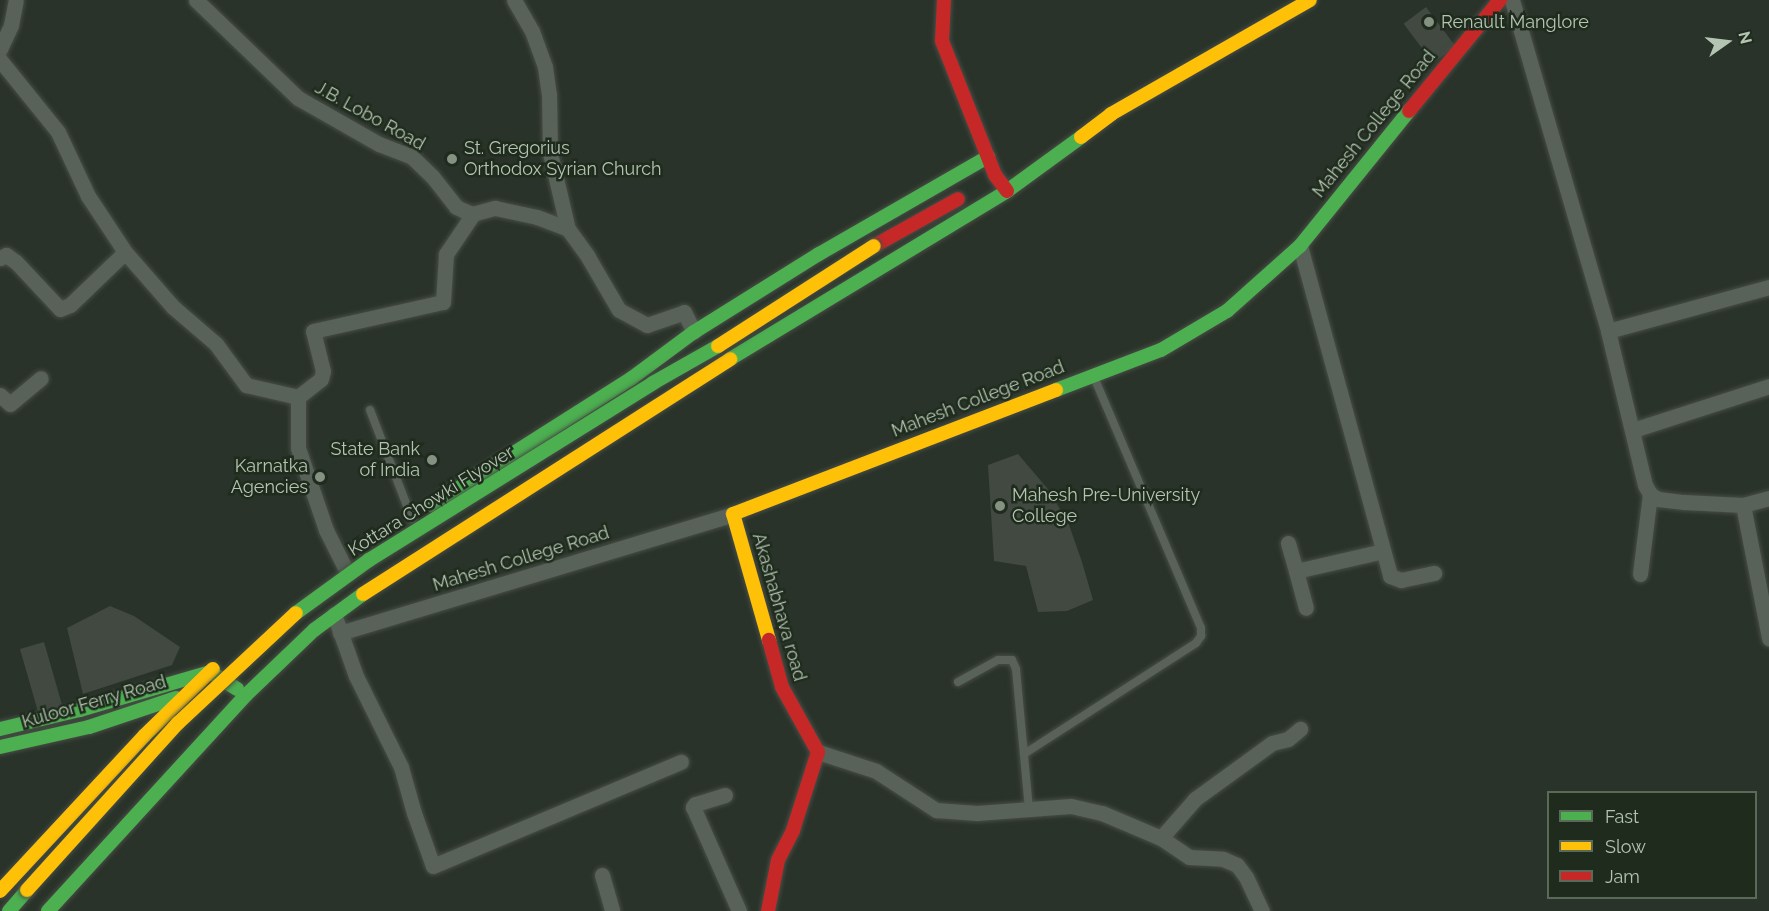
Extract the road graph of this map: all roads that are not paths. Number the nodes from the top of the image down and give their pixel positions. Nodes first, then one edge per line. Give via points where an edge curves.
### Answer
1 (16, 0) edge
2 (196, 0) edge
3 (514, 0) edge
4 (944, 0) edge
5 (1310, 0) edge
6 (1500, 0) edge
7 (1512, 0) edge
8 (1207, 42) dead end
9 (0, 49) edge
10 (0, 60) edge
11 (1071, 126) dead end
12 (988, 157) junction
13 (1007, 191) junction
14 (969, 192) dead end
15 (473, 214) junction
16 (568, 230) junction
17 (1300, 246) junction
18 (125, 252) junction
19 (0, 258) edge
20 (1769, 287) edge
21 (1608, 331) junction
22 (694, 332) junction
23 (1093, 376) junction
24 (41, 378) dead end
25 (1769, 386) edge
26 (0, 395) edge
27 (298, 397) junction
28 (370, 410) dead end
29 (1633, 430) junction
30 (1650, 494) junction
31 (1769, 498) edge
32 (1743, 505) junction
33 (733, 514) junction
34 (412, 519) junction
35 (1288, 543) dead end
36 (1383, 551) junction
37 (344, 566) junction
38 (1296, 571) junction
39 (1434, 573) dead end
40 (1640, 574) dead end
41 (1306, 608) dead end
42 (334, 614) junction
43 (254, 633) dead end
44 (340, 633) junction
45 (1769, 638) edge
46 (224, 660) dead end
47 (210, 672) junction
48 (958, 682) dead end
49 (188, 694) junction
50 (246, 695) junction
51 (230, 714) junction
52 (0, 729) edge
53 (1300, 729) dead end
54 (0, 747) edge
55 (818, 752) junction
56 (1024, 754) junction
57 (681, 762) dead end
58 (725, 795) dead end
59 (1029, 809) junction
60 (1161, 838) junction
61 (602, 875) dead end
62 (0, 891) edge
63 (9, 911) edge
64 (48, 911) edge
65 (612, 911) edge
66 (739, 911) edge
67 (768, 911) edge
68 (1262, 911) edge

1 - 9 street via 11,25
2 - 15 street, J.B. Lobo Road via 298,98 379,144 411,156 456,207
3 - 16 street via 532,31 545,67 550,153
4 - 12 main road via 942,41
5 - 13 main road via 1111,114
6 - 17 main road, Mahesh College Road
7 - 21 street
8 - 11 main road
10 - 18 street via 58,132 88,196
12 - 13 main road
12 - 22 main road via 819,254
13 - 42 main road via 786,323
14 - 63 main road, Kottara Chowki Flyover, bridge via 874,246 369,560 283,622 178,723
15 - 16 street via 495,208 537,217
15 - 27 street via 446,254 443,302 313,331 324,371 321,379
16 - 22 street via 619,310 647,325 684,312
17 - 23 main road, Mahesh College Road via 1227,311 1161,350
17 - 36 street
18 - 19 street via 70,306 60,309 16,262 6,255
18 - 27 street via 173,307 216,344 246,385
20 - 21 street
21 - 29 street
22 - 34 main road via 632,378
23 - 33 main road, Mahesh College Road
23 - 56 lane via 1202,628 1201,636 1196,644
24 - 26 street via 10,404
25 - 29 street
27 - 37 street via 298,448 326,530
28 - 34 lane
29 - 30 street
30 - 32 street via 1684,502
30 - 40 street
31 - 32 street
32 - 45 street
33 - 44 street, Mahesh College Road
33 - 55 main road, Akashabhava road via 782,687
34 - 37 main road
35 - 38 street
36 - 38 street
36 - 39 street via 1390,576 1395,579
37 - 43 main road
38 - 41 street
42 - 44 street
42 - 50 main road
44 - 57 street via 356,676 401,767 433,866
46 - 47 main road
47 - 49 main road
47 - 50 main road
47 - 52 main road, Kuloor Ferry Road
48 - 56 lane via 998,660 1012,660
49 - 51 main road, Kuloor Ferry Road
49 - 54 main road, Kuloor Ferry Road via 89,727
49 - 62 main road
50 - 51 main road
51 - 64 main road
53 - 60 street via 1288,739 1272,743 1195,799
55 - 59 street via 876,771 936,810 977,813
55 - 67 main road via 793,830 778,860
56 - 59 lane
58 - 66 street via 693,807
59 - 60 street via 1085,809
60 - 68 street via 1189,857 1223,859 1237,865
61 - 65 street

